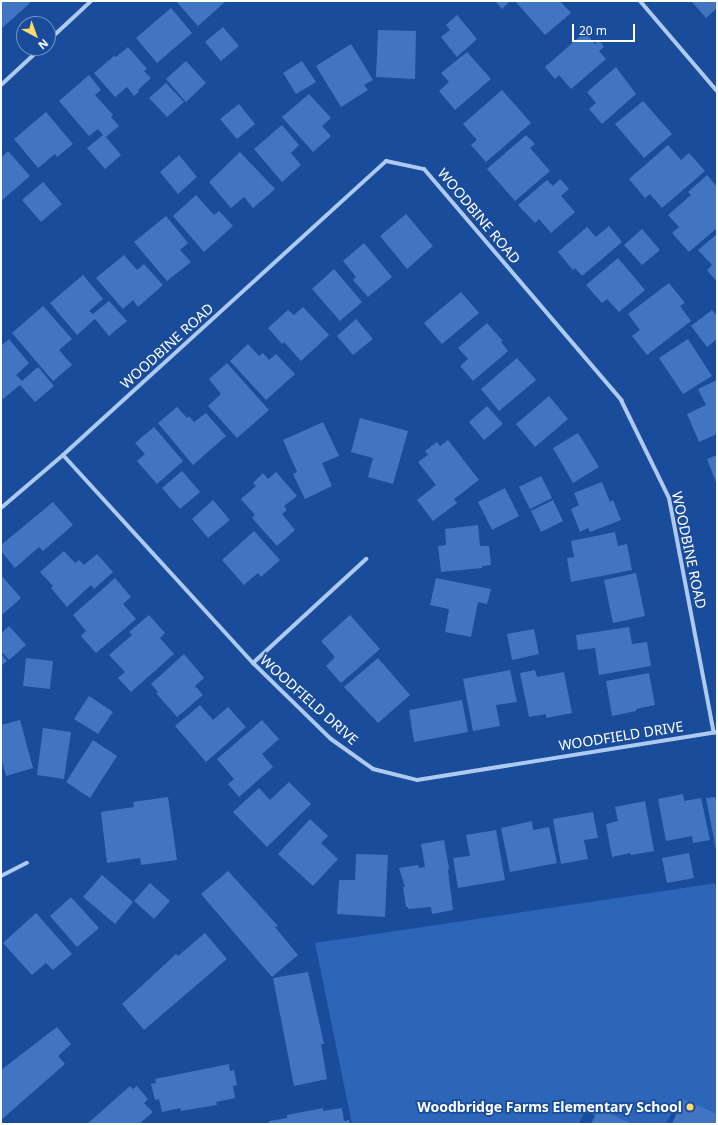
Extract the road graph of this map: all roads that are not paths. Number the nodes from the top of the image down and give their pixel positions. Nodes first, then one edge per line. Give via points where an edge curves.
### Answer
1 (91, 1) edge
2 (640, 1) edge
3 (56, 34) edge
4 (32, 56) edge
5 (1, 85) edge
6 (717, 91) edge
7 (63, 455) junction
8 (1, 508) edge
9 (366, 559) dead end
10 (252, 663) junction
11 (716, 732) edge
12 (27, 863) dead end
13 (1, 876) edge

1 - 3 street
2 - 6 street
4 - 5 street
7 - 8 street, WOODBINE ROAD
7 - 10 street, WOODFIELD DRIVE
7 - 11 street, WOODBINE ROAD via 386,161 424,169 622,400 669,498
9 - 10 street
10 - 11 street, WOODFIELD DRIVE via 331,739 373,769 417,780
12 - 13 street

